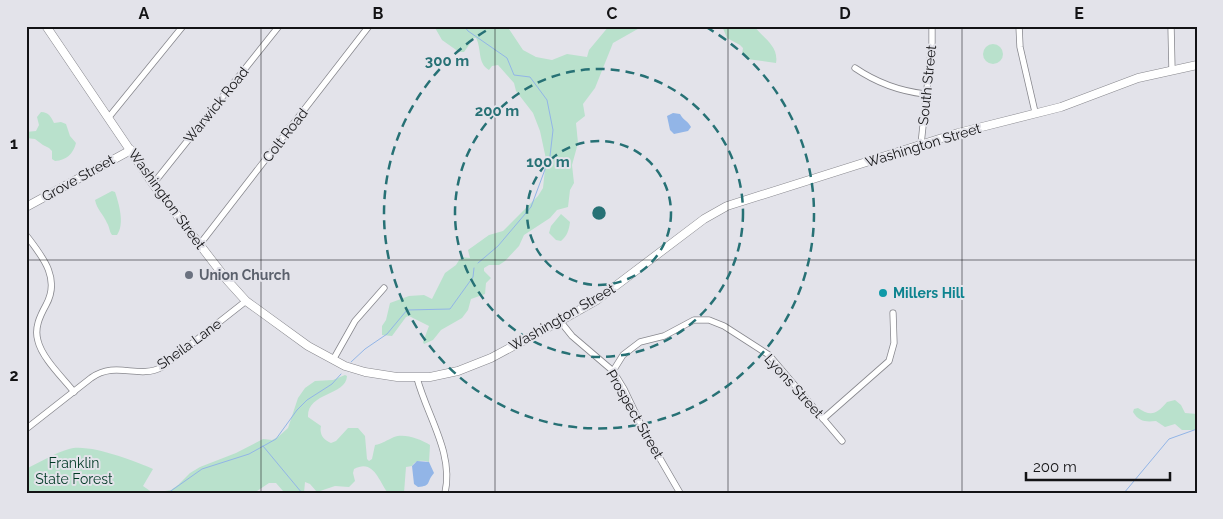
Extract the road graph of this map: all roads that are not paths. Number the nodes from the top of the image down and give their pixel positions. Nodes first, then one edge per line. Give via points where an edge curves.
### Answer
1 (46, 26) edge
2 (183, 26) edge
3 (279, 26) edge
4 (369, 26) edge
5 (932, 26) edge
6 (1019, 26) edge
7 (1172, 26) edge
8 (1197, 65) edge
9 (854, 68) dead end
10 (1172, 70) junction
11 (926, 94) junction
12 (1035, 112) junction
13 (109, 117) junction
14 (921, 144) junction
15 (131, 150) junction
16 (153, 184) junction
17 (26, 207) edge
18 (26, 235) edge
19 (200, 244) junction
20 (384, 288) dead end
21 (246, 301) junction
22 (893, 313) dead end
23 (560, 321) junction
24 (333, 360) junction
25 (613, 371) junction
26 (417, 378) junction
27 (74, 392) junction
28 (823, 418) junction
29 (26, 429) edge
30 (842, 441) dead end
31 (445, 493) edge
32 (680, 493) edge

1 - 13 main road, Washington Street
2 - 13 street
3 - 16 street, Warwick Road
4 - 19 street, Colt Road
5 - 11 street, South Street
6 - 12 street via 1020,47
7 - 10 street
8 - 10 main road, Washington Street
9 - 11 street via 894,89
10 - 12 main road, Washington Street via 1061,107
11 - 14 street, South Street
12 - 14 main road, Washington Street
13 - 15 main road, Washington Street
14 - 23 main road, Washington Street via 734,204 710,215 674,246
15 - 16 main road, Washington Street
15 - 17 main road, Grove Street
16 - 19 main road, Washington Street
18 - 27 street via 46,262 52,280 49,299 37,325 38,342
19 - 21 main road, Washington Street
20 - 24 street via 355,321
21 - 24 main road, Washington Street
21 - 27 street, Sheila Lane via 162,367 147,371 104,371
22 - 28 street via 894,343 889,361
23 - 25 street, Prospect Street via 572,336
23 - 26 main road, Washington Street via 471,367
24 - 26 main road, Washington Street via 365,372
25 - 28 street, Lyons Street via 624,355 640,342 664,336 694,320 709,320 769,355
25 - 32 street, Prospect Street
26 - 31 street via 446,460
27 - 29 street, Sheila Lane
28 - 30 street, Lyons Street

